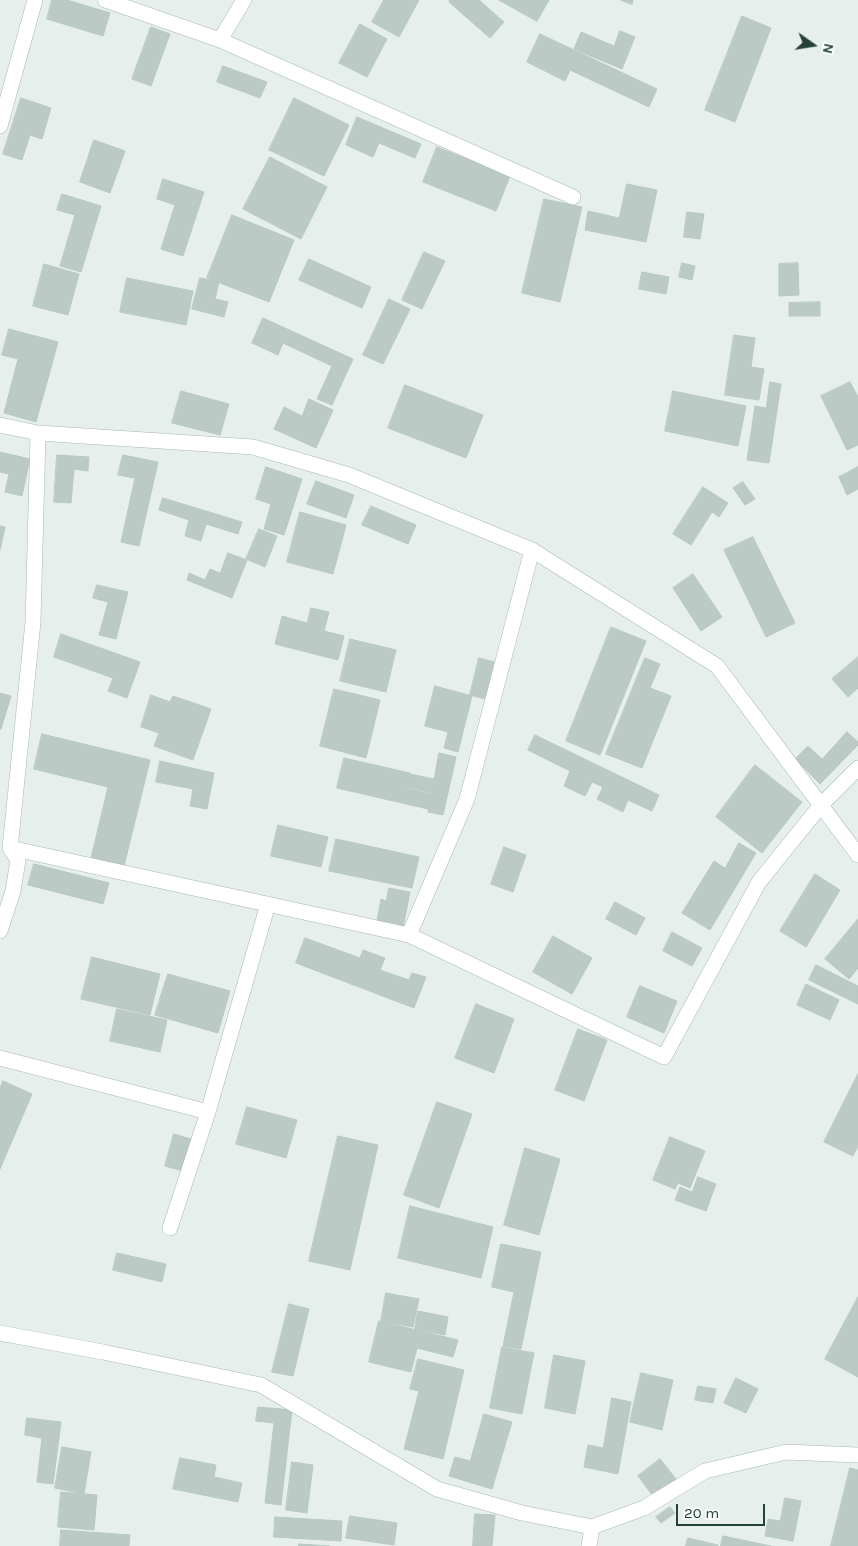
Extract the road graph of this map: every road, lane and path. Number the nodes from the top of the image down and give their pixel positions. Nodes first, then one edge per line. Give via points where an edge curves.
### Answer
1 (35, 0) edge
2 (104, 0) edge
3 (244, 0) edge
4 (220, 40) junction
5 (0, 126) edge
6 (573, 197) dead end
7 (0, 425) edge
8 (38, 433) junction
9 (532, 550) junction
10 (858, 768) edge
11 (821, 805) junction
12 (10, 848) junction
13 (858, 855) edge
14 (268, 904) junction
15 (0, 931) edge
16 (409, 935) junction
17 (0, 1058) edge
18 (208, 1112) junction
19 (170, 1228) dead end
20 (0, 1334) edge
21 (858, 1455) edge
22 (592, 1527) junction
23 (589, 1546) edge

1 - 5 street
2 - 4 street
3 - 4 street
4 - 6 street
7 - 8 street
8 - 9 street via 253,447 350,475
8 - 12 street via 33,622
9 - 11 street via 717,666
9 - 16 street via 467,799
10 - 11 street
11 - 13 street
11 - 16 street via 759,882 664,1057
12 - 14 street
12 - 15 street via 18,860
14 - 16 street
14 - 18 street
17 - 18 street
18 - 19 street
20 - 22 street via 261,1385 437,1489 522,1514
21 - 22 street via 786,1452 705,1471 644,1508
22 - 23 street

